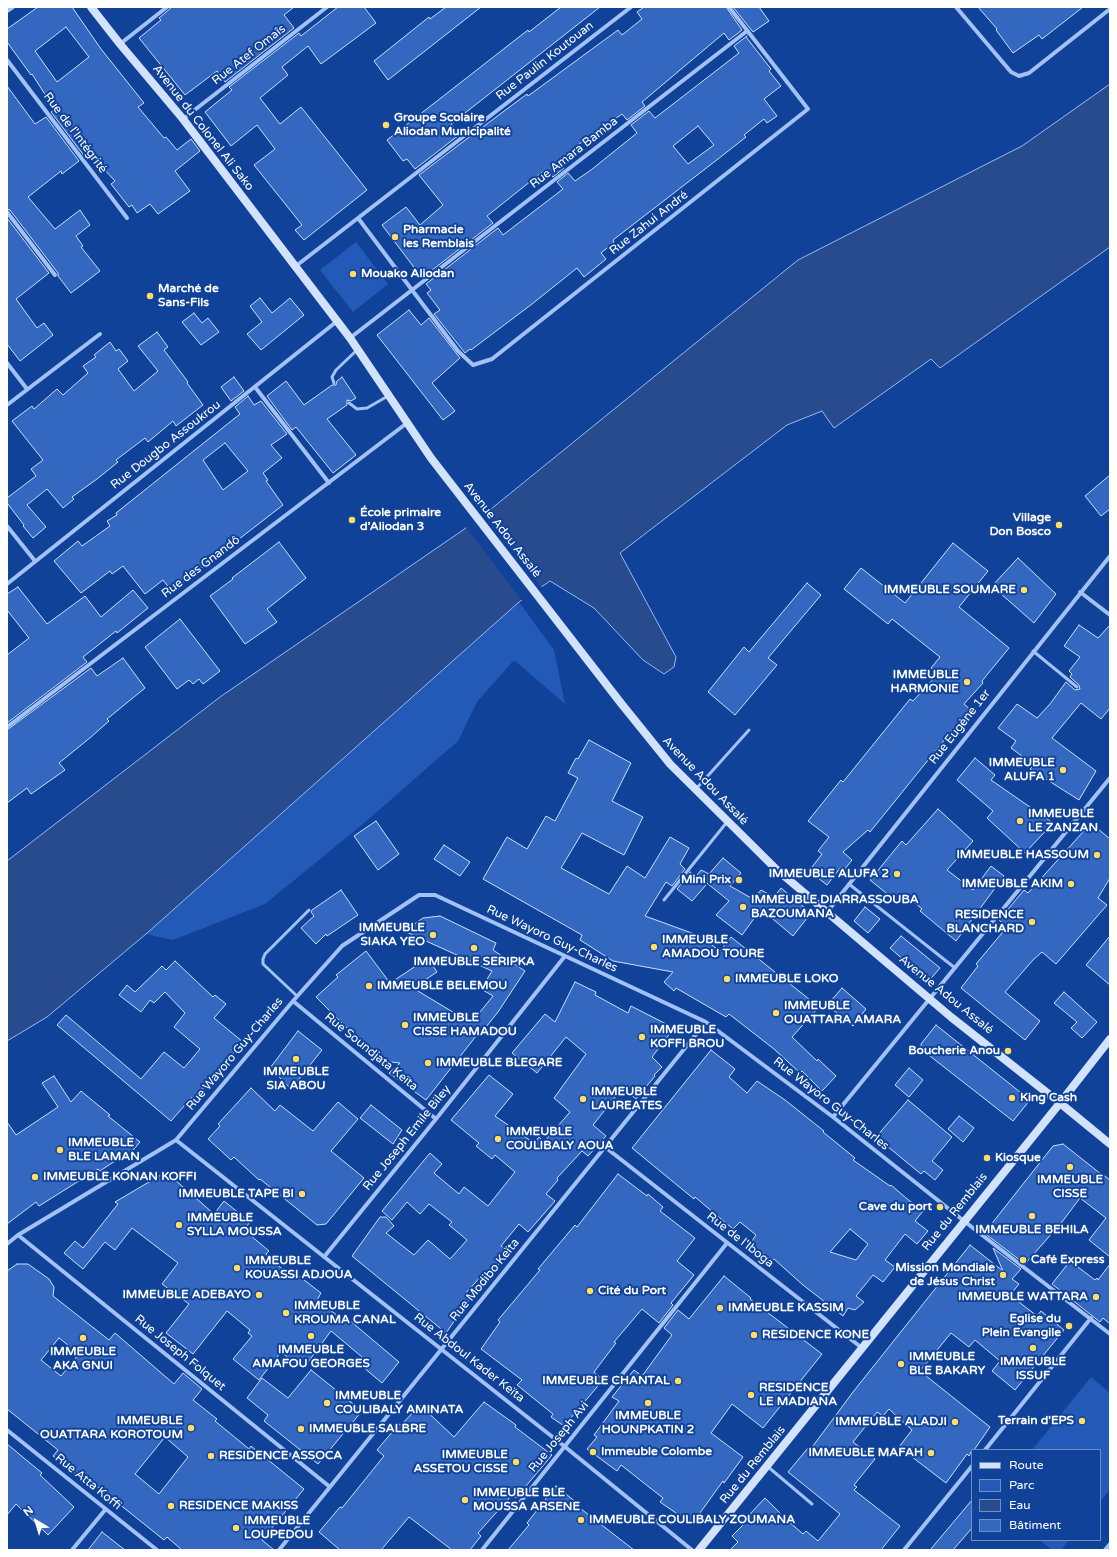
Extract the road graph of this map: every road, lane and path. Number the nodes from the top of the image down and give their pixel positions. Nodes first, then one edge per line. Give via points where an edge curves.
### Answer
1 (13, 7) edge
2 (90, 7) edge
3 (168, 7) edge
4 (328, 7) edge
5 (631, 7) edge
6 (729, 7) edge
7 (956, 7) edge
8 (1110, 9) edge
9 (7, 11) edge
10 (747, 31) junction
11 (120, 44) junction
12 (7, 60) edge
13 (183, 119) junction
14 (7, 212) edge
15 (127, 218) dead end
16 (358, 218) junction
17 (296, 266) junction
18 (55, 275) dead end
19 (412, 290) junction
20 (336, 322) junction
21 (100, 334) dead end
22 (350, 338) junction
23 (357, 350) junction
24 (7, 363) edge
25 (334, 383) dead end
26 (255, 387) junction
27 (27, 389) junction
28 (388, 396) junction
29 (348, 403) dead end
30 (7, 405) edge
31 (407, 423) junction
32 (329, 483) junction
33 (7, 526) edge
34 (1110, 556) edge
35 (35, 561) junction
36 (7, 584) edge
37 (1080, 592) junction
38 (1110, 615) edge
39 (1033, 651) junction
40 (1077, 687) dead end
41 (7, 727) edge
42 (749, 730) dead end
43 (1110, 778) edge
44 (695, 790) junction
45 (727, 822) junction
46 (849, 884) junction
47 (664, 900) dead end
48 (309, 910) dead end
49 (827, 912) junction
50 (565, 956) junction
51 (955, 968) junction
52 (297, 996) junction
53 (930, 999) junction
54 (293, 1000) junction
55 (706, 1022) junction
56 (1110, 1039) edge
57 (1060, 1103) junction
58 (833, 1117) junction
59 (436, 1119) junction
60 (176, 1140) junction
61 (1110, 1144) edge
62 (605, 1147) junction
63 (964, 1221) junction
64 (18, 1235) junction
65 (727, 1243) junction
66 (7, 1244) edge
67 (324, 1257) junction
68 (1091, 1318) junction
69 (1110, 1334) edge
70 (862, 1348) junction
71 (442, 1350) junction
72 (7, 1430) edge
73 (564, 1446) junction
74 (985, 1449) edge
75 (768, 1466) junction
76 (971, 1467) edge
77 (330, 1486) junction
78 (812, 1504) dead end
79 (105, 1510) junction
80 (1110, 1544) edge
81 (72, 1550) edge
82 (157, 1550) edge
83 (279, 1550) edge
84 (482, 1550) edge
85 (692, 1550) edge
86 (699, 1550) edge
87 (904, 1550) edge
88 (1105, 1550) edge

1 - 9 street
2 - 11 street, Avenue du Colonel Ali Sako
3 - 11 street
4 - 13 street, Rue Atef Omaîs
5 - 16 street, Rue Paulin Koutouan
6 - 10 street, Rue Zahui André
7 - 8 street via 1011,72 1019,76 1029,73
10 - 19 street, Rue Amara Bamba
10 - 19 street, Rue Zahui André via 808,110 492,359 473,366 458,351
11 - 13 street, Avenue du Colonel Ali Sako
12 - 15 street, Rue de l'Intégrité
13 - 17 street, Avenue du Colonel Ali Sako
14 - 18 street
16 - 17 street, Rue Paulin Koutouan
16 - 19 street
17 - 20 street, Avenue du Colonel Ali Sako
19 - 22 street, Rue Amara Bamba
20 - 22 street, Avenue Adou Assalé
20 - 26 street, Rue Dougbo Assoukrou
21 - 27 street
22 - 23 street, Avenue Adou Assalé
23 - 25 lane via 336,370 332,377
23 - 28 street, Avenue Adou Assalé
24 - 27 street
26 - 32 street
26 - 35 street, Rue Dougbo Assoukrou
27 - 30 street
28 - 29 lane via 367,408 357,408
28 - 31 street, Avenue Adou Assalé
31 - 32 street, Rue des Gnandô
31 - 44 street, Avenue Adou Assalé via 431,458 620,702 670,764
32 - 41 street, Rue des Gnandô
33 - 35 street
34 - 37 street, Rue Eugène 1er
35 - 36 street, Rue Dougbo Assoukrou
37 - 38 street
37 - 39 street, Rue Eugène 1er
39 - 40 lane
39 - 46 street, Rue Eugène 1er
42 - 44 lane
43 - 51 street
44 - 45 street, Avenue Adou Assalé
45 - 47 lane
45 - 49 street, Avenue Adou Assalé via 776,869
46 - 49 street, Rue Eugène 1er
46 - 51 lane
48 - 52 lane via 263,959 263,964
49 - 53 street, Avenue Adou Assalé
50 - 52 street, Rue Wayoro Guy-Charles via 435,895 419,895 342,946
50 - 55 street, Rue Wayoro Guy-Charles
50 - 59 street, Rue Joseph Emile Biley
51 - 53 street
52 - 54 street, Rue Wayoro Guy-Charles
53 - 57 street, Avenue Adou Assalé
53 - 58 street
54 - 59 street, Rue Soundjata Keïta
54 - 60 street, Rue Wayoro Guy-Charles
55 - 58 street, Rue Wayoro Guy-Charles
55 - 62 street, Rue Modibo Keïta
56 - 57 street, Rue du Remblais
57 - 61 street, Avenue Adou Assalé
57 - 63 street, Rue du Remblais
58 - 63 street, Rue Wayoro Guy-Charles
59 - 67 street, Rue Joseph Emile Biley
60 - 64 street, Rue Wayoro Guy-Charles
60 - 67 street, Rue Abdoul Kader Keïta
62 - 65 street, Rue de l'Iboga
62 - 71 street, Rue Modibo Keïta
63 - 68 street, Rue Wayoro Guy-Charles
63 - 70 street, Rue du Remblais
64 - 66 street, Rue Wayoro Guy-Charles
64 - 77 street, Rue Joseph Folquet
65 - 70 street, Rue de l'Iboga
65 - 73 street, Rue Joseph Avi
67 - 71 street, Rue Abdoul Kader Keïta
68 - 69 street, Rue Wayoro Guy-Charles
68 - 74 street
70 - 75 street, Rue du Remblais
71 - 73 street, Rue Abdoul Kader Keïta
71 - 77 street, Rue Modibo Keïta
72 - 79 street, Rue Atta Koffi
73 - 84 street, Rue Joseph Avi
73 - 85 street, Rue Abdoul Kader Keïta
75 - 78 lane
75 - 86 street, Rue du Remblais
76 - 87 street
77 - 83 street, Rue Modibo Keïta
79 - 81 street
79 - 82 street, Rue Atta Koffi
80 - 88 street

